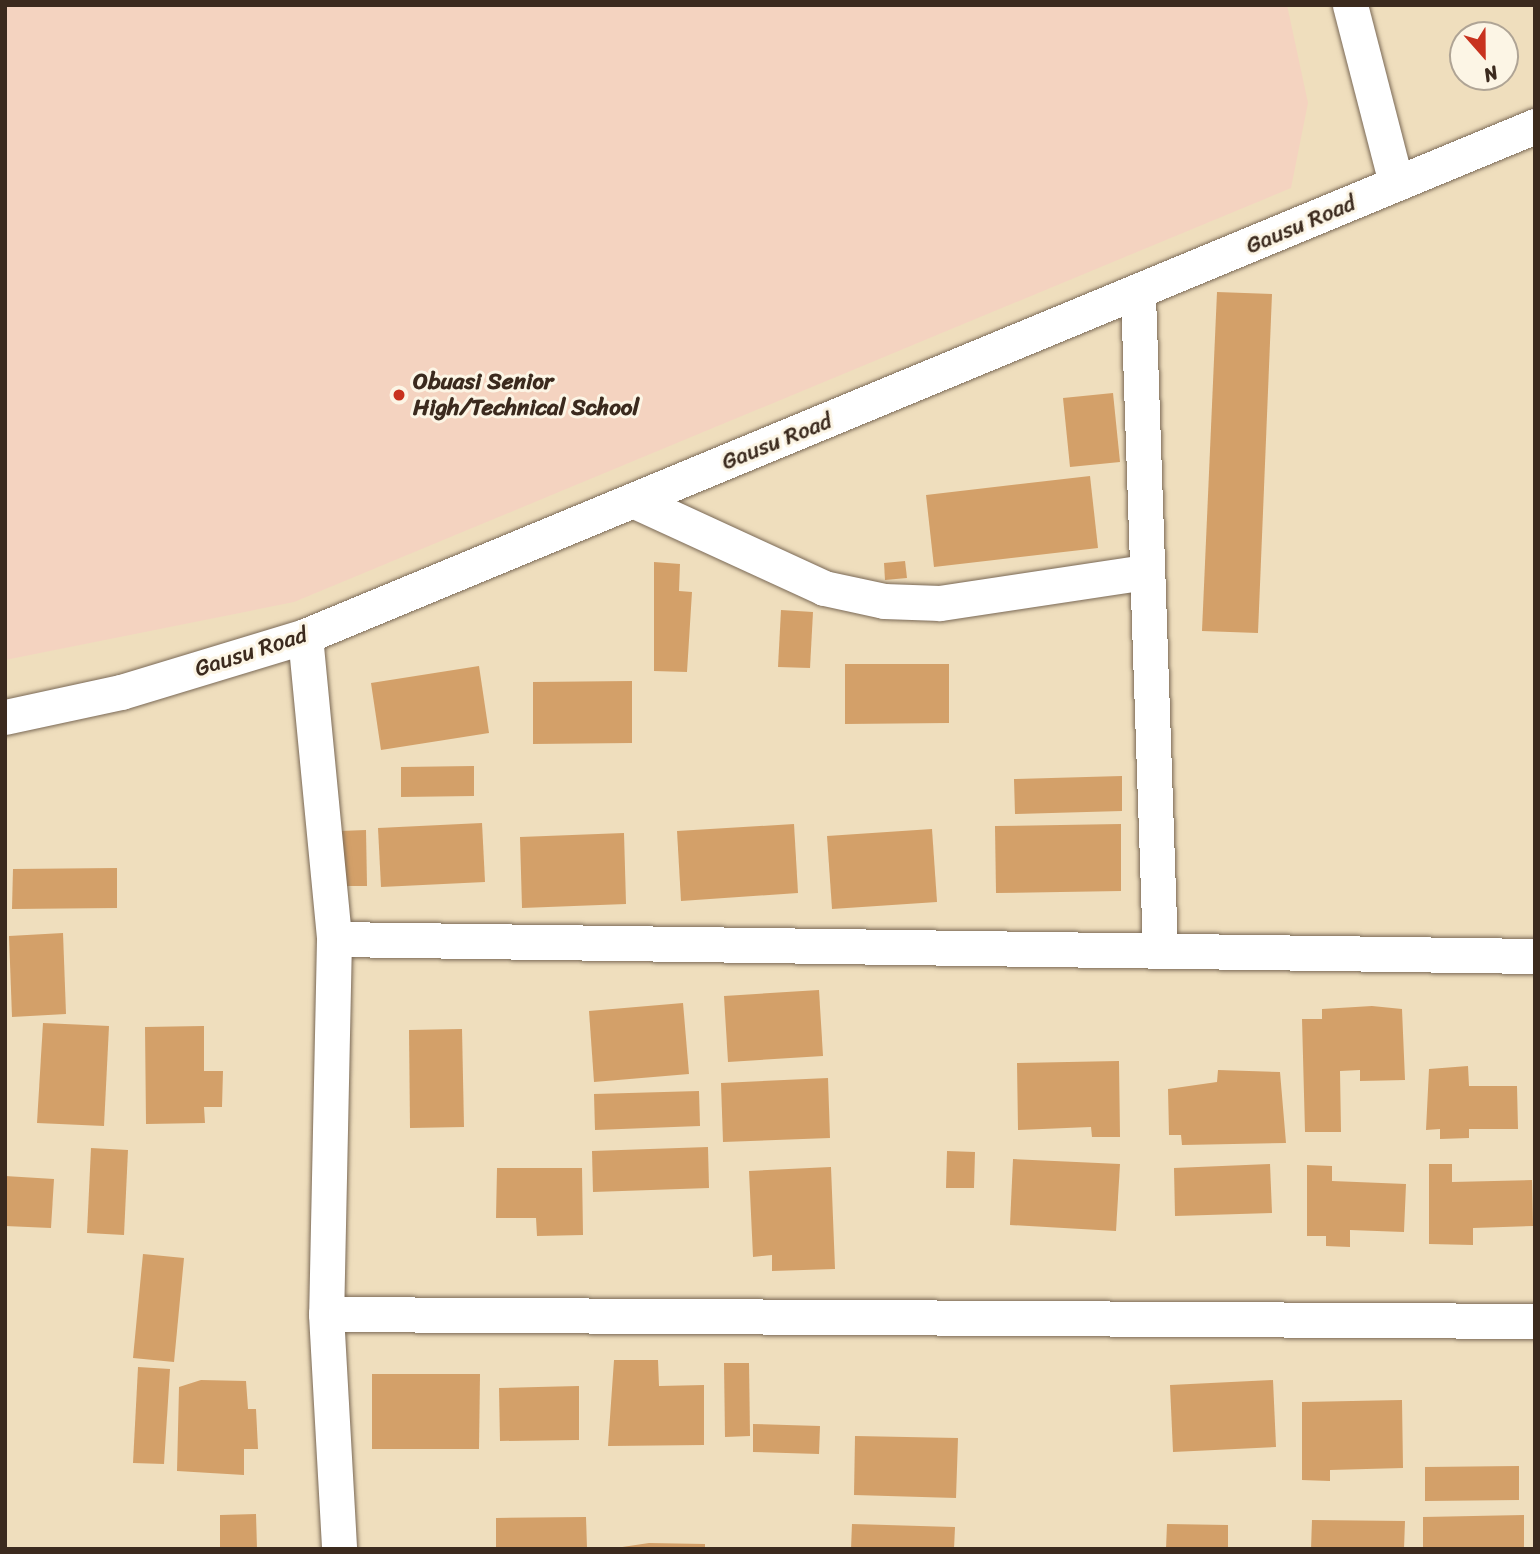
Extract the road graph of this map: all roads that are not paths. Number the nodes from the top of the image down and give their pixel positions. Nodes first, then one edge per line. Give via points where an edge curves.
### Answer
1 (1350, 5) edge
2 (1535, 126) edge
3 (1396, 183) junction
4 (1138, 295) junction
5 (635, 500) junction
6 (1144, 572) junction
7 (305, 636) junction
8 (5, 717) edge
9 (334, 939) junction
10 (1160, 950) junction
11 (1535, 956) edge
12 (326, 1314) junction
13 (1535, 1321) edge
14 (339, 1549) edge

1 - 3 street
2 - 3 street, Gausu Road
3 - 4 street, Gausu Road
4 - 5 street, Gausu Road
4 - 6 street
5 - 6 street via 824,588 884,601 940,603
5 - 7 street, Gausu Road
6 - 10 street
7 - 8 street, Gausu Road via 121,692
7 - 9 street
9 - 10 street
9 - 12 street
10 - 11 street
12 - 13 street
12 - 14 street

